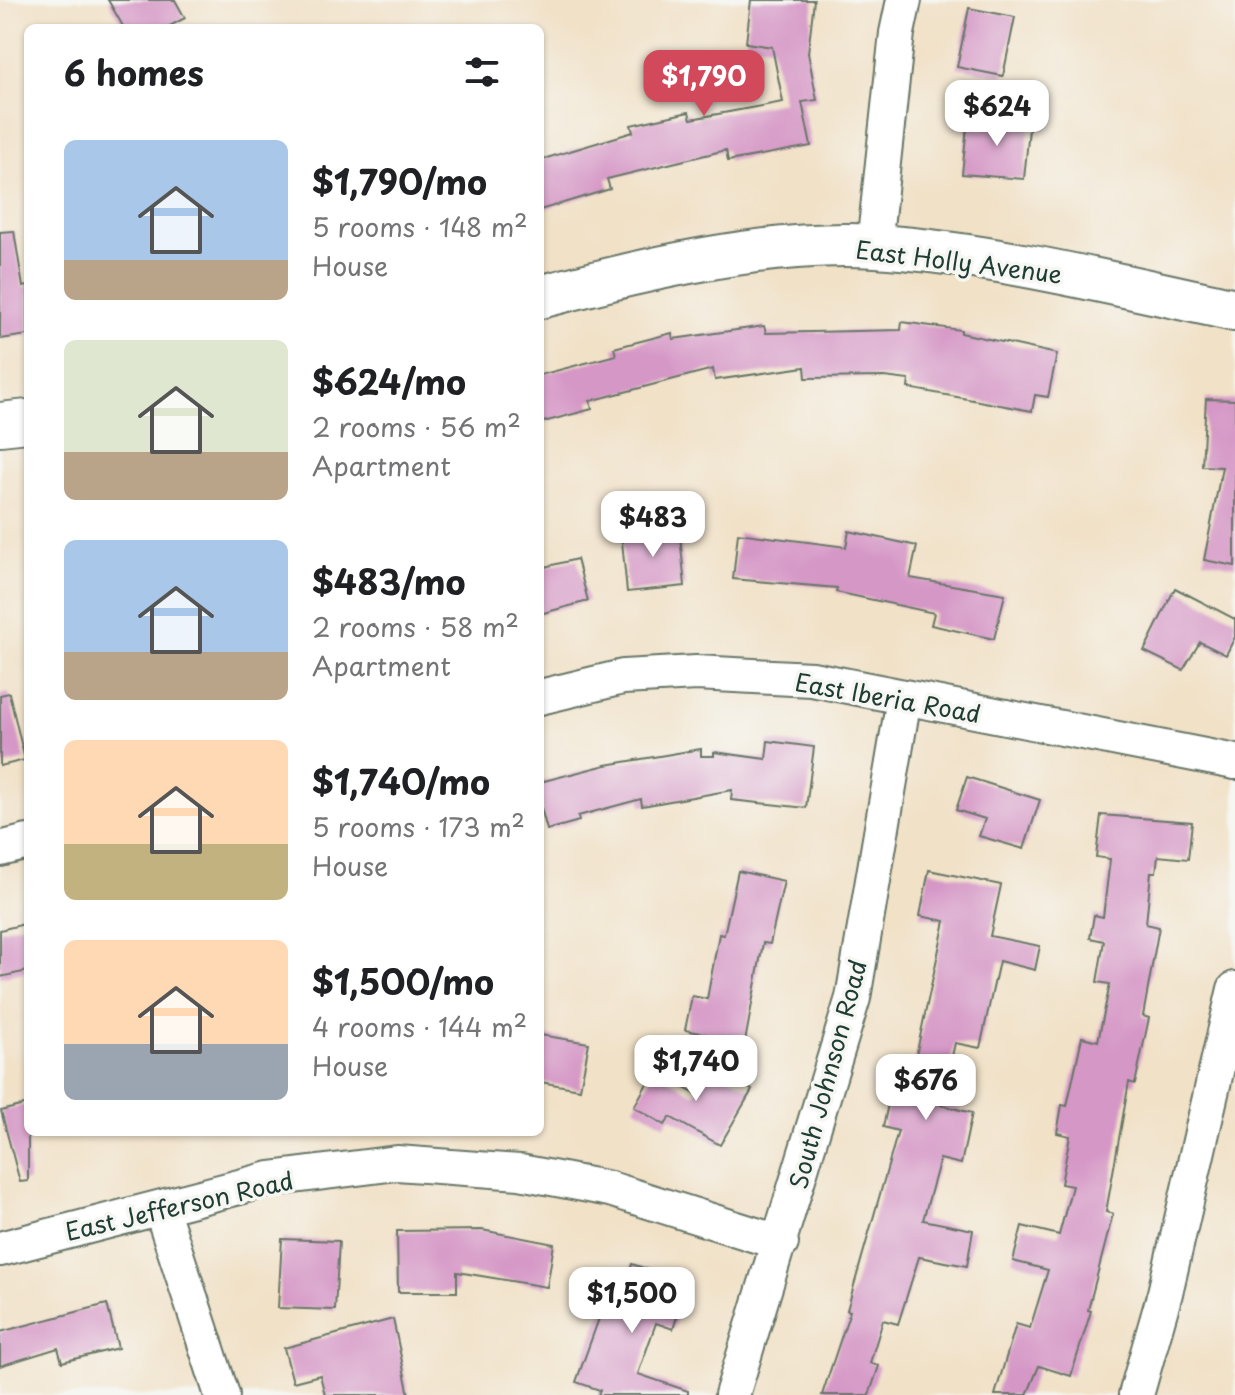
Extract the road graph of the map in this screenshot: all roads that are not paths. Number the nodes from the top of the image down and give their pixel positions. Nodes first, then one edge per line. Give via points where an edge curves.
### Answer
1 (904, 0) edge
2 (874, 246) junction
3 (544, 296) edge
4 (1235, 310) edge
5 (24, 421) edge
6 (0, 424) edge
7 (544, 696) edge
8 (904, 698) junction
9 (1235, 762) edge
10 (24, 843) edge
11 (0, 849) edge
12 (1235, 989) edge
13 (161, 1208) junction
14 (781, 1243) junction
15 (0, 1249) edge
16 (222, 1395) edge
17 (732, 1395) edge
18 (1136, 1395) edge

1 - 2 street
2 - 3 street, East Holly Avenue via 765,251 626,274
2 - 4 street, East Holly Avenue via 1029,266
5 - 6 street
7 - 8 street, East Iberia Road via 623,677 696,673 812,679
8 - 9 street, East Iberia Road
8 - 14 street, South Johnson Road via 853,998
10 - 11 street
12 - 18 street via 1165,1293
13 - 14 street, East Jefferson Road via 270,1179 397,1163 520,1172 610,1189
13 - 15 street, East Jefferson Road
13 - 16 street
14 - 17 street, South Johnson Road

